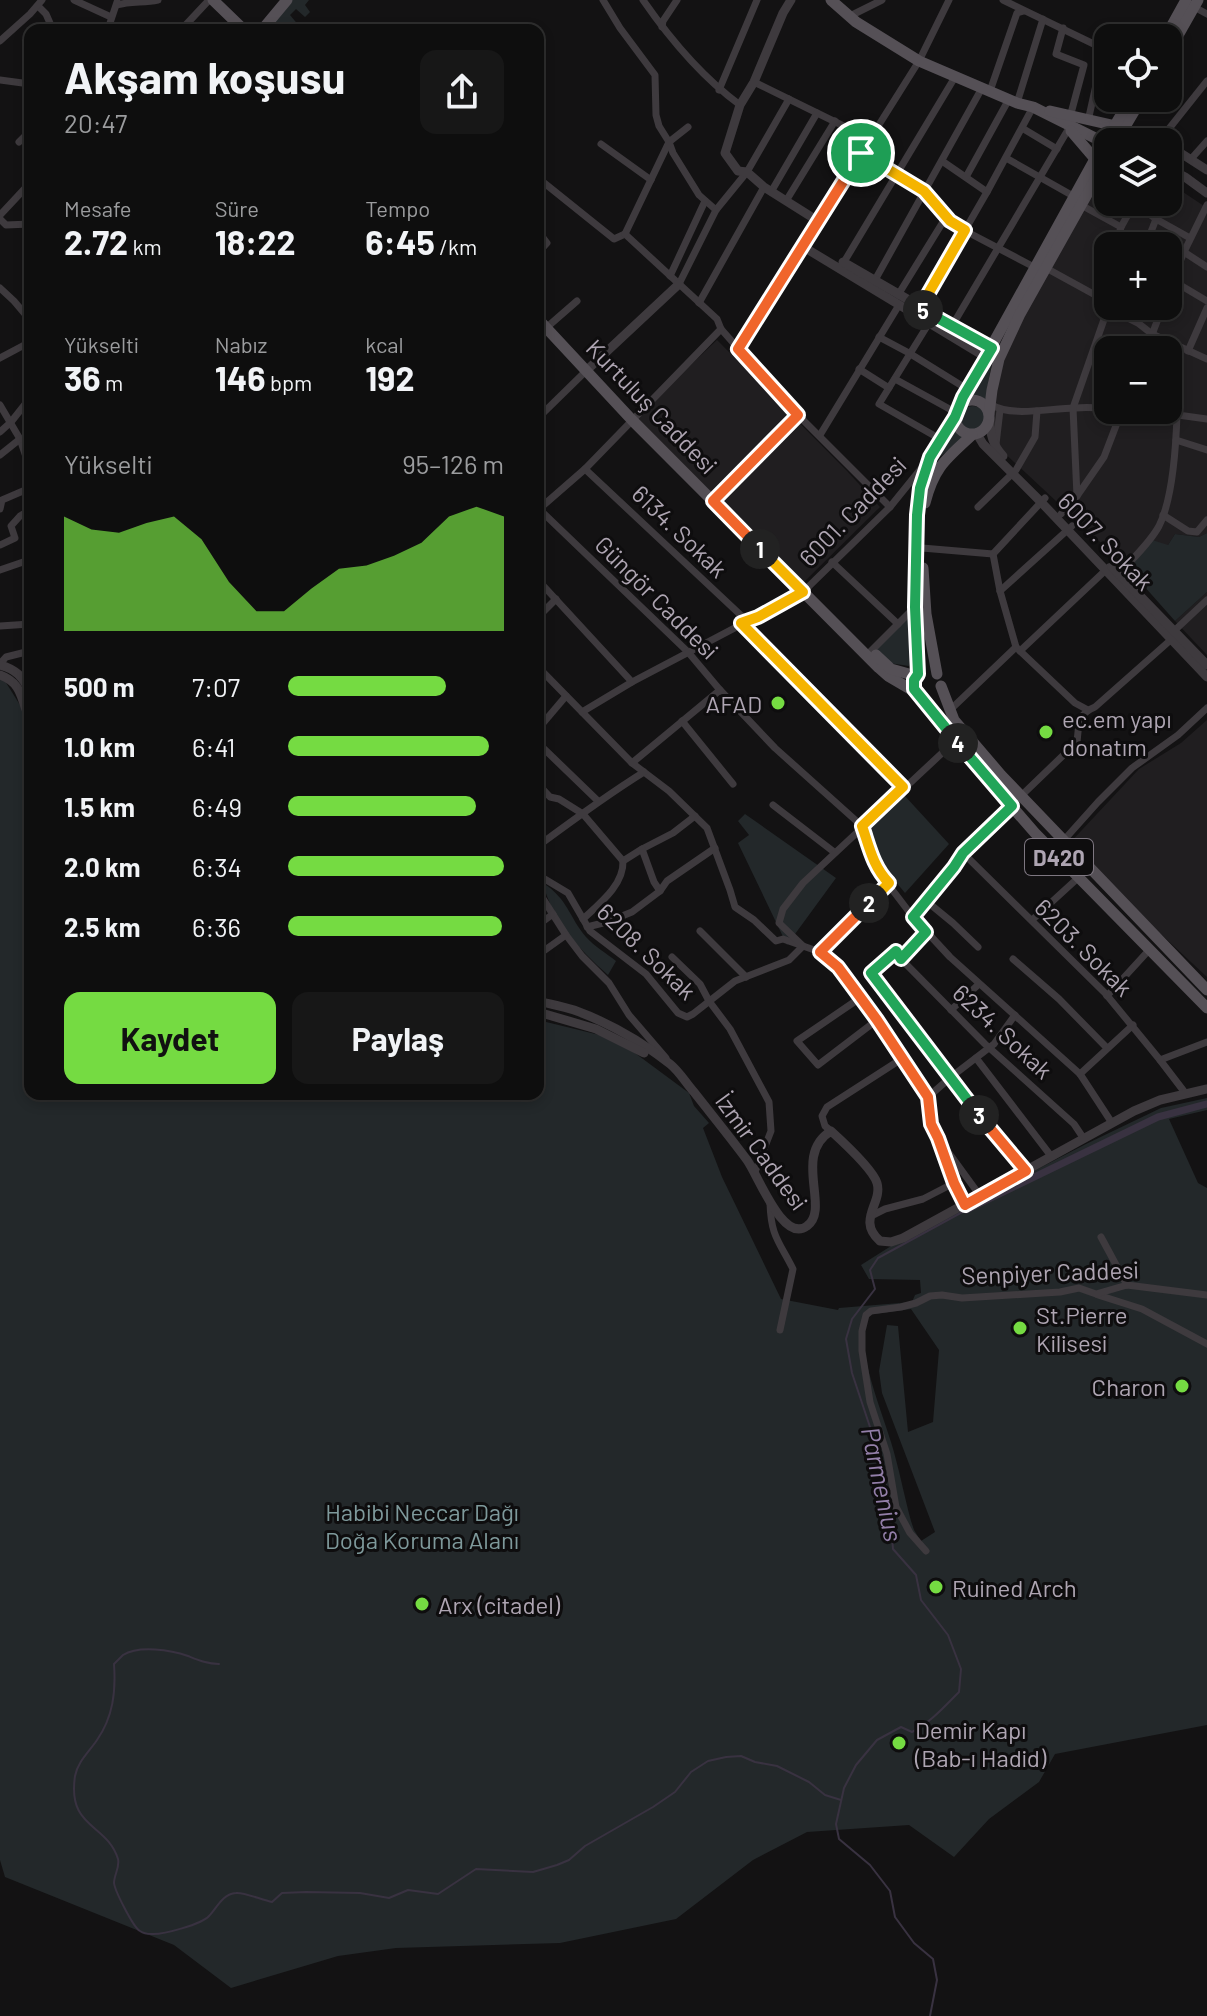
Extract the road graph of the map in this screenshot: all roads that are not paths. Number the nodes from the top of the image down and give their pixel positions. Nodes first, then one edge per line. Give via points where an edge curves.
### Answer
1 (74, 0) edge
2 (158, 0) edge
3 (211, 0) edge
4 (287, 0) edge
5 (603, 0) edge
6 (643, 0) edge
7 (677, 0) edge
8 (757, 0) edge
9 (791, 0) edge
10 (831, 0) edge
11 (882, 0) edge
12 (949, 0) edge
13 (1003, 0) edge
14 (117, 2) edge
15 (1193, 2) edge
16 (40, 3) edge
17 (1024, 11) junction
18 (1207, 14) edge
19 (850, 16) junction
20 (111, 17) junction
21 (1043, 19) junction
22 (50, 24) edge
23 (111, 24) edge
24 (187, 24) edge
25 (237, 24) edge
26 (267, 24) edge
27 (1176, 24) edge
28 (1182, 24) edge
29 (662, 27) junction
30 (1063, 28) junction
31 (0, 41) edge
32 (919, 61) junction
33 (955, 77) junction
34 (0, 80) edge
35 (1207, 81) edge
36 (754, 82) junction
37 (24, 83) edge
38 (719, 90) junction
39 (986, 90) junction
40 (789, 99) junction
41 (1013, 101) junction
42 (740, 105) junction
43 (1033, 107) junction
44 (1126, 112) edge
45 (1131, 112) edge
46 (817, 113) junction
47 (835, 121) junction
48 (1088, 121) junction
49 (1067, 123) junction
50 (688, 127) dead end
51 (1120, 127) junction
52 (1022, 128) junction
53 (1123, 128) edge
54 (1173, 128) edge
55 (1094, 136) edge
56 (24, 137) edge
57 (870, 139) junction
58 (1207, 141) edge
59 (19, 142) dead end
60 (669, 142) junction
61 (601, 144) dead end
62 (1057, 149) junction
63 (861, 153) junction
64 (1182, 154) edge
65 (1006, 158) junction
66 (1094, 158) edge
67 (1191, 159) junction
68 (942, 161) junction
69 (1094, 161) edge
70 (1207, 170) edge
71 (747, 172) junction
72 (896, 174) junction
73 (1182, 175) edge
74 (966, 177) junction
75 (1040, 177) junction
76 (1094, 178) edge
77 (651, 180) junction
78 (544, 183) edge
79 (24, 189) edge
80 (767, 190) junction
81 (924, 191) junction
82 (987, 192) junction
83 (1207, 193) edge
84 (0, 200) edge
85 (705, 201) junction
86 (786, 201) junction
87 (1078, 201) junction
88 (1207, 205) edge
89 (7, 207) junction
90 (716, 210) junction
91 (1127, 216) edge
92 (1152, 216) edge
93 (0, 217) edge
94 (946, 217) junction
95 (1156, 219) junction
96 (818, 221) junction
97 (24, 224) edge
98 (1121, 227) junction
99 (965, 230) junction
100 (1120, 232) edge
101 (1151, 232) edge
102 (625, 234) junction
103 (1190, 238) junction
104 (802, 246) junction
105 (998, 248) junction
106 (1184, 252) junction
107 (1182, 256) edge
108 (841, 265) junction
109 (1207, 267) edge
110 (1041, 268) junction
111 (670, 276) junction
112 (875, 280) junction
113 (679, 284) junction
114 (1182, 286) edge
115 (0, 288) edge
116 (1094, 294) edge
117 (899, 300) junction
118 (577, 301) dead end
119 (1207, 301) edge
120 (699, 303) junction
121 (920, 308) junction
122 (1207, 310) edge
123 (24, 311) edge
124 (1104, 320) edge
125 (1131, 320) edge
126 (1158, 320) edge
127 (929, 323) junction
128 (544, 324) edge
129 (952, 326) junction
130 (544, 329) edge
131 (721, 329) junction
132 (1152, 334) junction
133 (879, 337) junction
134 (24, 345) edge
135 (738, 349) junction
136 (1188, 351) junction
137 (909, 353) junction
138 (989, 353) junction
139 (0, 358) edge
140 (1207, 359) edge
141 (859, 369) junction
142 (587, 370) junction
143 (895, 379) junction
144 (889, 388) junction
145 (967, 389) junction
146 (0, 405) edge
147 (24, 406) edge
148 (1073, 408) junction
149 (1094, 408) edge
150 (1037, 411) junction
151 (544, 412) edge
152 (956, 412) junction
153 (992, 412) junction
154 (798, 415) junction
155 (1182, 415) edge
156 (1207, 419) edge
157 (632, 420) junction
158 (11, 422) junction
159 (1117, 424) edge
160 (1177, 424) edge
161 (0, 432) edge
162 (974, 434) junction
163 (820, 435) junction
164 (20, 439) junction
165 (940, 439) junction
166 (1176, 440) junction
167 (24, 448) edge
168 (1207, 450) edge
169 (0, 455) edge
170 (930, 457) junction
171 (585, 469) junction
172 (1014, 472) junction
173 (24, 493) edge
174 (1077, 496) junction
175 (1043, 500) junction
176 (713, 501) junction
177 (544, 505) edge
178 (890, 507) junction
179 (978, 507) dead end
180 (0, 509) edge
181 (24, 514) edge
182 (544, 514) edge
183 (1061, 514) junction
184 (1163, 515) junction
185 (1207, 520) edge
186 (1070, 528) junction
187 (0, 545) edge
188 (922, 548) junction
189 (993, 554) junction
190 (24, 562) edge
191 (832, 562) junction
192 (1108, 567) junction
193 (0, 570) edge
194 (1119, 574) junction
195 (544, 586) edge
196 (1000, 591) junction
197 (803, 592) junction
198 (556, 599) junction
199 (1207, 600) edge
200 (915, 607) junction
201 (544, 611) edge
202 (744, 622) junction
203 (24, 624) edge
204 (898, 624) junction
205 (0, 626) edge
206 (1174, 635) junction
207 (1018, 649) junction
208 (871, 651) junction
209 (24, 652) edge
210 (688, 652) junction
211 (0, 665) edge
212 (1207, 665) edge
213 (544, 673) edge
214 (0, 675) edge
215 (917, 675) junction
216 (1207, 677) edge
217 (939, 680) junction
218 (24, 681) edge
219 (632, 682) junction
220 (720, 690) junction
221 (918, 695) junction
222 (566, 696) junction
223 (24, 702) edge
224 (1207, 708) edge
225 (1088, 710) junction
226 (949, 711) junction
227 (582, 712) junction
228 (682, 721) junction
229 (544, 722) edge
230 (956, 740) junction
231 (544, 749) edge
232 (632, 763) junction
233 (644, 772) junction
234 (733, 784) dead end
235 (903, 787) junction
236 (544, 790) edge
237 (1022, 795) junction
238 (598, 801) junction
239 (773, 805) dead end
240 (1012, 806) junction
241 (583, 814) junction
242 (695, 816) junction
243 (862, 826) junction
244 (1064, 840) junction
245 (544, 842) edge
246 (715, 848) junction
247 (642, 849) junction
248 (834, 852) junction
249 (963, 853) junction
250 (623, 861) junction
251 (1079, 877) junction
252 (544, 879) edge
253 (889, 883) junction
254 (660, 891) junction
255 (544, 900) edge
256 (925, 900) junction
257 (553, 914) junction
258 (913, 917) junction
259 (1032, 920) junction
260 (544, 921) edge
261 (585, 923) junction
262 (700, 931) dead end
263 (926, 932) junction
264 (566, 935) junction
265 (803, 946) junction
266 (978, 947) dead end
267 (1150, 949) junction
268 (544, 951) edge
269 (820, 952) junction
270 (672, 957) dead end
271 (901, 959) junction
272 (1013, 959) dead end
273 (746, 977) junction
274 (979, 984) junction
275 (1207, 990) edge
276 (1107, 996) junction
277 (860, 998) junction
278 (709, 1001) junction
279 (544, 1003) edge
280 (1207, 1008) edge
281 (951, 1010) junction
282 (544, 1013) edge
283 (1015, 1015) junction
284 (877, 1020) junction
285 (1133, 1025) junction
286 (1207, 1042) edge
287 (990, 1047) junction
288 (1107, 1048) junction
289 (903, 1058) junction
290 (976, 1058) junction
291 (1160, 1060) junction
292 (673, 1066) junction
293 (1080, 1074) junction
294 (951, 1077) junction
295 (1207, 1089) edge
296 (1186, 1094) junction
297 (928, 1097) junction
298 (1112, 1123) junction
299 (831, 1131) junction
300 (938, 1138) junction
301 (1084, 1139) junction
302 (1051, 1156) junction
303 (1026, 1171) junction
304 (755, 1172) junction
305 (954, 1183) junction
306 (981, 1197) junction
307 (770, 1200) junction
308 (965, 1205) junction
309 (869, 1216) junction
310 (1101, 1237) dead end
311 (1127, 1285) junction
312 (1096, 1294) junction
313 (1207, 1295) edge
314 (780, 1330) dead end
315 (1207, 1344) edge
316 (926, 1551) dead end

1 - 20 street
2 - 14 street
3 - 24 street
3 - 25 main road
4 - 26 main road
5 - 60 street via 655,75 656,115
6 - 29 street
7 - 29 street
8 - 38 street
9 - 36 street
10 - 19 main road
11 - 19 street
12 - 32 street
13 - 17 street
14 - 20 street
15 - 18 street
15 - 27 main road
15 - 28 main road
16 - 22 street
16 - 31 street
17 - 21 street
17 - 39 street via 1017,13
19 - 32 main road
20 - 23 street
21 - 30 street
21 - 41 street
29 - 38 street
30 - 48 street via 1104,49
30 - 49 street via 1056,54 1084,65
32 - 33 main road
32 - 57 street
33 - 39 main road
33 - 72 street
34 - 37 street
35 - 54 street
36 - 40 street
36 - 42 street
38 - 42 street
39 - 41 main road
39 - 68 street
40 - 46 street
40 - 71 street
41 - 43 main road
41 - 74 street
42 - 71 street via 725,153 738,171
43 - 49 main road
43 - 52 street
44 - 51 main road
45 - 51 main road
46 - 47 street
46 - 80 street
47 - 57 street
47 - 86 street
48 - 49 main road
48 - 51 main road
49 - 55 main road
49 - 62 street
49 - 66 main road
50 - 60 street
51 - 53 street
52 - 62 street
52 - 65 street
56 - 59 street
57 - 63 street
58 - 67 street
60 - 77 street
60 - 85 street
61 - 77 street
62 - 75 street
63 - 72 street
63 - 96 street
64 - 67 street
65 - 75 street
65 - 82 street
67 - 70 street
68 - 74 street
68 - 81 street
69 - 87 main road
71 - 80 street
71 - 90 street
72 - 81 street
72 - 108 street
73 - 83 street
74 - 82 street
75 - 87 street
75 - 105 street
76 - 87 main road
77 - 102 street
78 - 102 street via 614,239
79 - 89 street
80 - 86 street
80 - 120 street
81 - 94 street
81 - 112 street
82 - 99 street
84 - 89 street
85 - 90 street
85 - 111 street
86 - 96 street
87 - 98 street
87 - 110 main road
88 - 103 street
89 - 93 street
90 - 113 street
91 - 98 street
92 - 95 street
93 - 97 street via 6,225
94 - 99 street
94 - 117 street
95 - 101 street
95 - 103 street
96 - 104 street
98 - 100 street
99 - 105 street
99 - 121 street
102 - 111 street
103 - 106 street
104 - 108 street
104 - 135 street
105 - 110 street
105 - 129 street
106 - 107 street
106 - 109 street
108 - 112 street
108 - 117 street
110 - 116 street
110 - 138 main road
110 - 153 main road via 999,359
111 - 113 street
112 - 117 street
113 - 120 street
113 - 142 street
114 - 119 street
115 - 123 street
117 - 121 street
117 - 127 street
117 - 133 street
118 - 128 street
120 - 131 street
121 - 129 street
122 - 136 street
124 - 148 street
125 - 132 street
126 - 132 street
127 - 137 street
127 - 138 street
129 - 138 street
130 - 142 main road, Kurtuluş Caddesi
131 - 135 street
131 - 157 street
132 - 136 street
133 - 137 street
133 - 141 street
134 - 139 street
135 - 154 street
136 - 140 street
137 - 143 street
137 - 145 street
138 - 145 main road
141 - 144 street
141 - 163 street
142 - 151 street
142 - 157 main road, Kurtuluş Caddesi
143 - 144 street
143 - 152 street
144 - 165 street via 879,404
145 - 152 main road
146 - 158 street
147 - 158 street
148 - 149 street
148 - 150 street
148 - 174 street
150 - 153 street
150 - 172 street via 1035,437
152 - 153 main road via 973,400
152 - 162 main road via 960,429
152 - 165 main road
153 - 162 main road via 986,428
153 - 172 street, 6007. Sokak via 991,437
154 - 163 street
154 - 176 street
155 - 156 street
157 - 171 street
157 - 176 main road, Kurtuluş Caddesi
158 - 161 street
158 - 164 street
159 - 174 street via 1104,457
160 - 166 street
162 - 172 street, 6007. Sokak
162 - 188 main road via 941,463 930,484
163 - 178 street
164 - 167 street
164 - 169 street
165 - 170 main road
166 - 168 street
166 - 184 street
170 - 178 street, 6001. Caddesi
170 - 200 main road via 917,515
171 - 177 street
171 - 202 street, 6134. Sokak
172 - 175 street, 6007. Sokak
172 - 179 street
173 - 180 street via 2,500
174 - 183 street
175 - 183 street, 6007. Sokak
175 - 186 street, 6007. Sokak
175 - 189 street
176 - 197 main road, Kurtuluş Caddesi
178 - 191 street, 6001. Caddesi
181 - 187 street via 11,526 15,538
182 - 210 street, Güngör Caddesi
183 - 186 street, 6007. Sokak
184 - 185 street via 1188,531 1197,532
184 - 194 street via 1158,529
186 - 192 street, 6007. Sokak
186 - 196 street
188 - 189 street
188 - 217 main road via 926,614
189 - 196 street
190 - 193 street
191 - 197 street, 6001. Caddesi
191 - 204 street
192 - 194 street, 6007. Sokak
192 - 206 street, 6007. Sokak
192 - 207 street
194 - 206 street, 6007. Sokak
195 - 198 street
196 - 207 street
197 - 202 street, 6001. Caddesi
197 - 208 main road
197 - 221 main road via 879,668
198 - 201 street
198 - 219 street
199 - 206 street
200 - 204 street
200 - 215 main road
202 - 210 street, 6001. Caddesi
202 - 235 street, 6134. Sokak
203 - 205 street
204 - 208 street
206 - 212 street, 6007. Sokak
206 - 216 street, 6007. Sokak
206 - 225 street
207 - 225 street
207 - 226 street
208 - 215 main road via 891,669
209 - 211 street via 6,657
210 - 219 street, 6001. Caddesi
210 - 220 street, Güngör Caddesi
211 - 218 street
213 - 222 street
214 - 223 street via 11,679
215 - 217 main road via 929,671
215 - 221 main road via 913,684
217 - 221 main road via 934,697
217 - 226 main road, D420
219 - 227 street, 6001. Caddesi
220 - 228 street
220 - 243 street, Güngör Caddesi
221 - 230 main road, D420
222 - 227 street
222 - 229 street
224 - 244 street via 1132,768
225 - 237 street via 1078,723 1077,742
226 - 237 main road, D420
227 - 232 street
228 - 232 street
228 - 234 street
230 - 235 street
230 - 240 main road, D420
231 - 238 street
232 - 233 street
233 - 238 street
233 - 242 street
235 - 243 street
236 - 241 street
237 - 244 main road, D420
238 - 241 street
239 - 248 street
240 - 249 street
240 - 251 main road, D420
241 - 245 street
241 - 250 street
242 - 246 street
242 - 247 street
243 - 248 street
243 - 253 street via 873,859
244 - 275 main road, D420
246 - 254 street
246 - 265 street via 735,907 776,941
247 - 250 street
247 - 254 street
248 - 265 street via 783,909 779,923
249 - 256 street
249 - 259 street, 6203. Sokak
250 - 261 street via 624,869 608,896
251 - 259 street
251 - 267 main road, D420
252 - 261 street, 6208. Sokak via 568,893
253 - 258 street
253 - 269 street
254 - 261 street via 632,912 607,922
255 - 257 street
256 - 258 street
256 - 266 street
257 - 260 street
257 - 264 street
258 - 263 street
259 - 276 street, 6203. Sokak
261 - 278 street, 6208. Sokak via 646,974 678,1013 687,1017
262 - 273 street
263 - 271 street
263 - 274 street
264 - 268 street
264 - 292 street
265 - 269 street
265 - 273 street, 6208. Sokak via 789,960
267 - 276 street
267 - 280 main road, D420
269 - 277 street
270 - 278 street via 700,984
271 - 281 street, 6234. Sokak
271 - 294 street, 6234. Sokak via 896,951 871,973
272 - 288 street
273 - 278 street, 6208. Sokak
274 - 281 street
274 - 283 street
276 - 285 street, 6203. Sokak
277 - 284 street
277 - 284 street via 797,1041 818,1065
278 - 304 street via 769,1102 771,1131
279 - 292 street, İzmir Caddesi via 614,1028
281 - 287 street, 6234. Sokak
282 - 292 street, İzmir Caddesi via 596,1029
283 - 287 street
283 - 293 street
284 - 289 street
285 - 288 street
285 - 291 street, 6203. Sokak
286 - 291 street
287 - 290 street
287 - 301 street, 6234. Sokak
288 - 293 street
289 - 297 street
289 - 299 street via 827,1107 822,1116
290 - 294 street
290 - 302 street
291 - 296 street, 6203. Sokak
292 - 304 street, İzmir Caddesi
293 - 298 street
294 - 297 street
294 - 303 street
295 - 296 street
296 - 298 street
297 - 300 street
298 - 301 street
299 - 307 street, İzmir Caddesi via 815,1147 815,1211 806,1227 787,1225
299 - 309 street via 876,1178 879,1190
300 - 305 street
300 - 306 street
301 - 302 street
302 - 303 street
303 - 306 street
304 - 307 street, İzmir Caddesi
305 - 308 street
305 - 309 street
306 - 308 street
307 - 314 street via 773,1233 793,1269
308 - 309 street via 891,1242 875,1237
310 - 311 street
311 - 312 street, Senpiyer Caddesi
311 - 313 street, Senpiyer Caddesi
312 - 315 street via 1142,1309
312 - 316 street, Senpiyer Caddesi via 1079,1288 930,1296 866,1315 862,1351 896,1507

